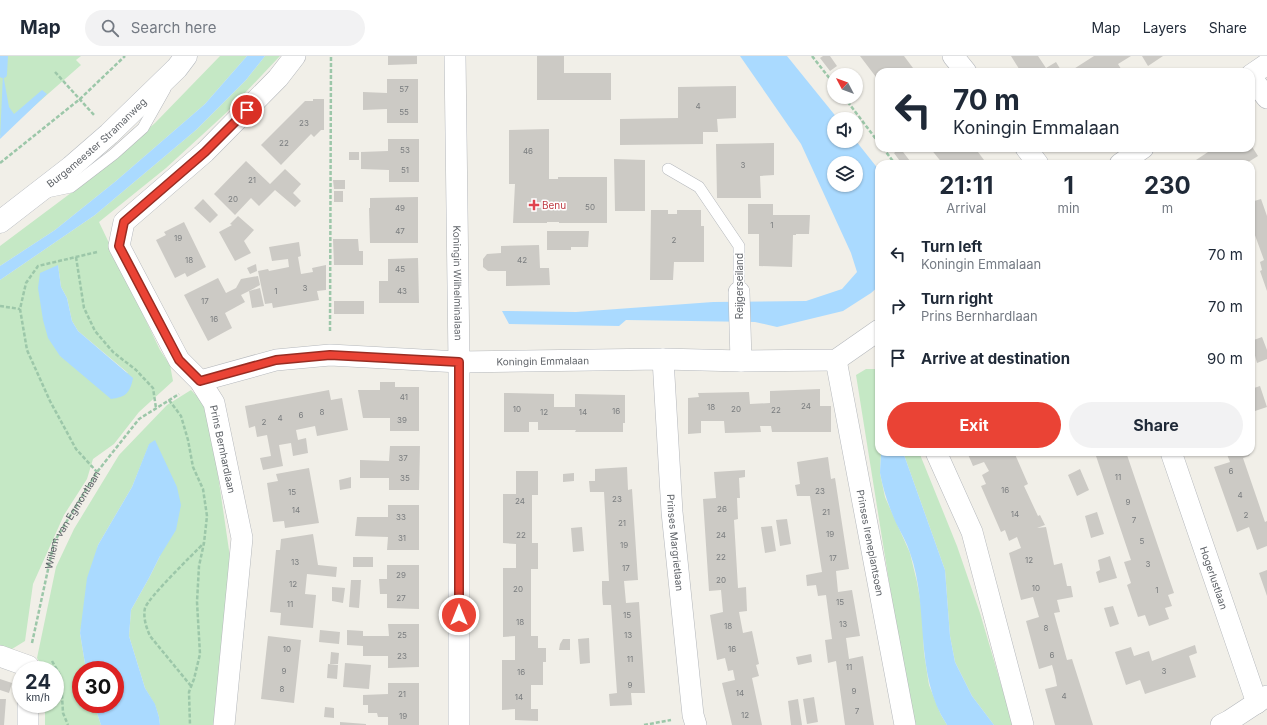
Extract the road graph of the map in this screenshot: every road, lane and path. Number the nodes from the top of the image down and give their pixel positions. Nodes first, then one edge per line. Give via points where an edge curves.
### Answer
1 (124, 56) edge
2 (295, 56) edge
3 (331, 56) edge
4 (455, 56) edge
5 (812, 56) edge
6 (953, 56) edge
7 (182, 62) edge
8 (1267, 64) edge
9 (963, 68) edge
10 (56, 72) dead end
11 (1255, 73) edge
12 (827, 75) edge
13 (1255, 82) edge
14 (1267, 98) edge
15 (80, 99) junction
16 (849, 104) edge
17 (109, 134) junction
18 (875, 138) edge
19 (886, 152) edge
20 (1137, 152) edge
21 (893, 160) edge
22 (1126, 160) edge
23 (0, 163) edge
24 (668, 169) dead end
25 (36, 194) junction
26 (0, 222) edge
27 (119, 246) junction
28 (76, 257) junction
29 (739, 292) joint
30 (0, 306) edge
31 (20, 309) junction
32 (875, 336) edge
33 (330, 355) junction
34 (663, 359) junction
35 (836, 360) junction
36 (741, 361) junction
37 (459, 362) junction
38 (200, 381) junction
39 (156, 408) junction
40 (938, 456) edge
41 (1172, 456) edge
42 (97, 472) junction
43 (204, 543) junction
44 (0, 656) edge
45 (24, 661) edge
46 (29, 661) edge
47 (30, 661) edge
48 (51, 661) edge
49 (191, 686) junction
50 (1262, 700) edge
51 (28, 713) edge
52 (63, 713) edge
53 (28, 725) edge
54 (68, 725) edge
55 (190, 725) edge
56 (224, 725) edge
57 (460, 725) edge
58 (696, 725) edge
59 (905, 725) edge
60 (1023, 725) edge
61 (1221, 725) edge

1 - 15 path
2 - 27 street via 278,78 205,152 124,222
3 - 33 path
4 - 37 street, Koningin Wilhelminalaan
5 - 12 path
6 - 9 street
7 - 17 main road, Burgemeester Stramanweg
7 - 25 lane via 143,128 71,187
8 - 11 street
10 - 15 path
13 - 14 street
15 - 17 path
15 - 23 path
16 - 18 path
17 - 25 main road, Burgemeester Stramanweg
19 - 21 path
20 - 22 street
24 - 29 lane, Reijgerseiland via 698,187 739,246
25 - 26 main road, Burgemeester Stramanweg
27 - 28 path
27 - 38 street, Prins Bernhardlaan via 179,360
28 - 31 path via 38,266 26,283
28 - 39 path via 84,308 95,331 113,352 136,370 153,388
29 - 36 street, Reijgerseiland
30 - 31 path
31 - 42 path via 27,350 50,401 76,449
32 - 35 street
33 - 37 street, Koningin Emmalaan
33 - 38 street, Koningin Emmalaan via 276,360
34 - 36 street, Koningin Emmalaan
34 - 37 street, Koningin Emmalaan
34 - 58 street, Prinses Margrietlaan via 672,512
35 - 36 street, Koningin Emmalaan
35 - 59 street, Prinses Ireneplantsoen
37 - 57 street, Koningin Wilhelminalaan
38 - 56 street, Prins Bernhardlaan via 214,403 242,538
39 - 42 path, Willem van Egmontlaan via 139,419
39 - 43 path, Willem van Egmontlaan via 169,400 181,416 193,467 203,489 207,516
40 - 60 street via 972,532
41 - 50 street, Hogerlustlaan
42 - 46 path, Willem van Egmontlaan via 54,542
43 - 49 path via 199,566 197,602 200,654
43 - 49 path via 156,593 145,607 144,615 150,636
44 - 45 street
47 - 48 path via 43,652
49 - 55 path
50 - 61 street via 1230,722
51 - 53 street
52 - 54 path

